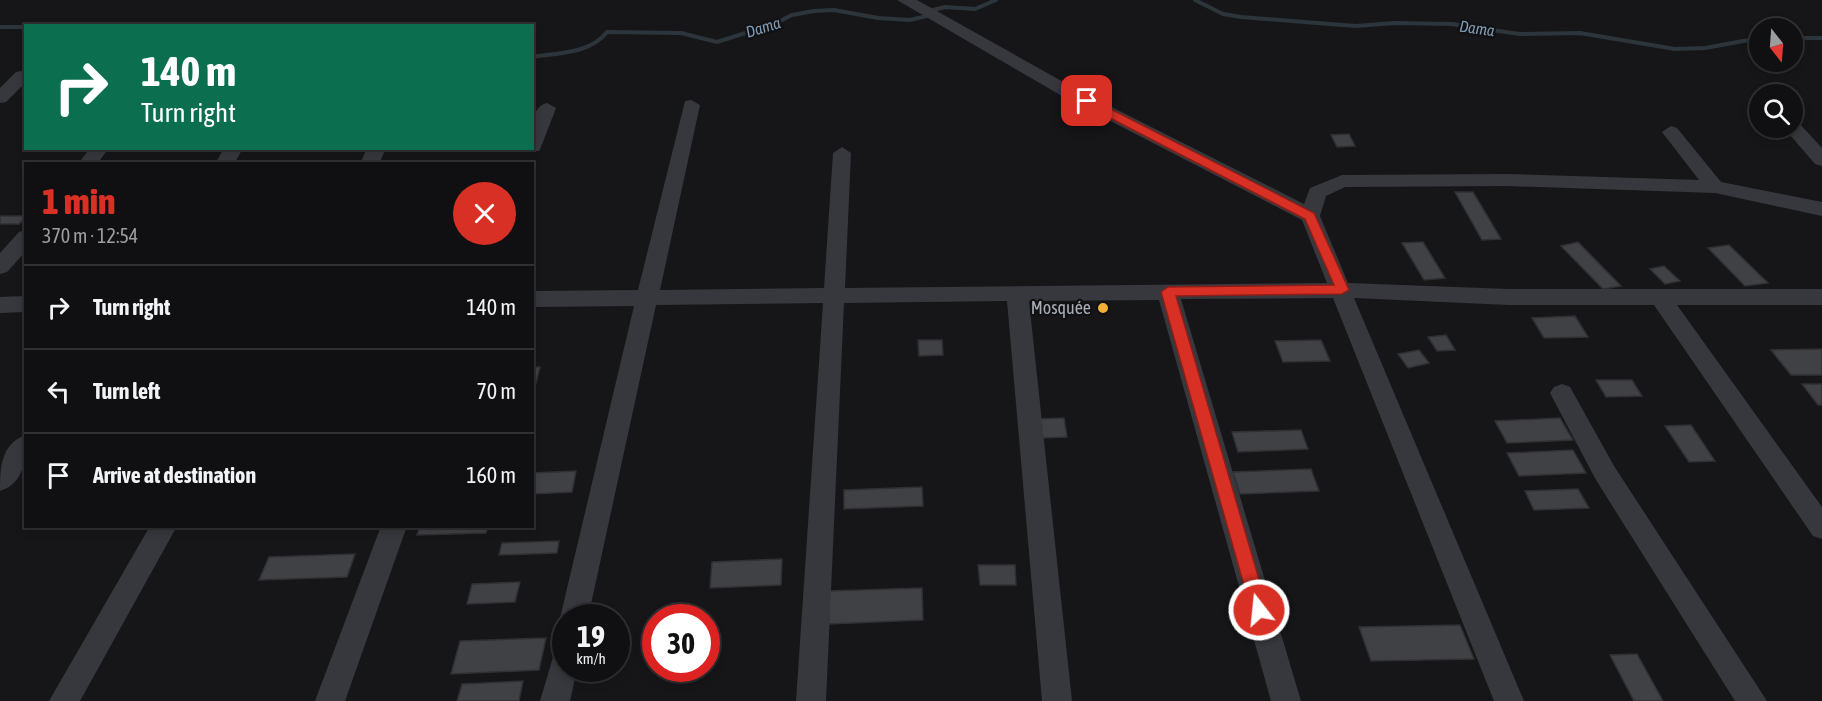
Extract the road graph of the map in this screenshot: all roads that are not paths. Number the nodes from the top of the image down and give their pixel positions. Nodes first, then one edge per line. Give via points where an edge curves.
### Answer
1 (905, 0) edge
2 (22, 76) dead end
3 (0, 98) edge
4 (691, 105) dead end
5 (547, 108) dead end
6 (1671, 132) dead end
7 (1803, 138) edge
8 (534, 143) edge
9 (98, 150) edge
10 (842, 153) dead end
11 (1822, 160) edge
12 (89, 162) edge
13 (1715, 188) junction
14 (1822, 209) edge
15 (1310, 216) junction
16 (24, 239) edge
17 (0, 267) edge
18 (1342, 290) junction
19 (1168, 292) junction
20 (1017, 293) junction
21 (836, 295) junction
22 (1659, 296) junction
23 (648, 297) junction
24 (534, 299) edge
25 (1820, 300) edge
26 (24, 304) edge
27 (0, 305) edge
28 (1562, 393) dead end
29 (24, 448) edge
30 (0, 482) edge
31 (164, 528) edge
32 (392, 528) edge
33 (1822, 528) edge
34 (577, 604) edge
35 (560, 682) edge
36 (63, 701) edge
37 (330, 701) edge
38 (555, 701) edge
39 (811, 701) edge
40 (1057, 701) edge
41 (1286, 701) edge
42 (1509, 701) edge
43 (1752, 701) edge

1 - 15 street via 1068,92
2 - 3 street
4 - 23 street
5 - 8 street
6 - 13 street
7 - 11 street
9 - 12 street
10 - 21 street
13 - 14 street
13 - 15 street via 1507,180 1342,181 1317,192
15 - 18 street
16 - 17 street
18 - 19 street
18 - 22 street via 1509,297
18 - 42 street
19 - 20 street
19 - 41 street
20 - 21 street
20 - 40 street
21 - 23 street
21 - 39 street
22 - 25 street
22 - 33 street
23 - 24 street
23 - 34 street
26 - 27 street
28 - 43 street via 1605,473
29 - 30 street
31 - 36 street
32 - 37 street
35 - 38 street

